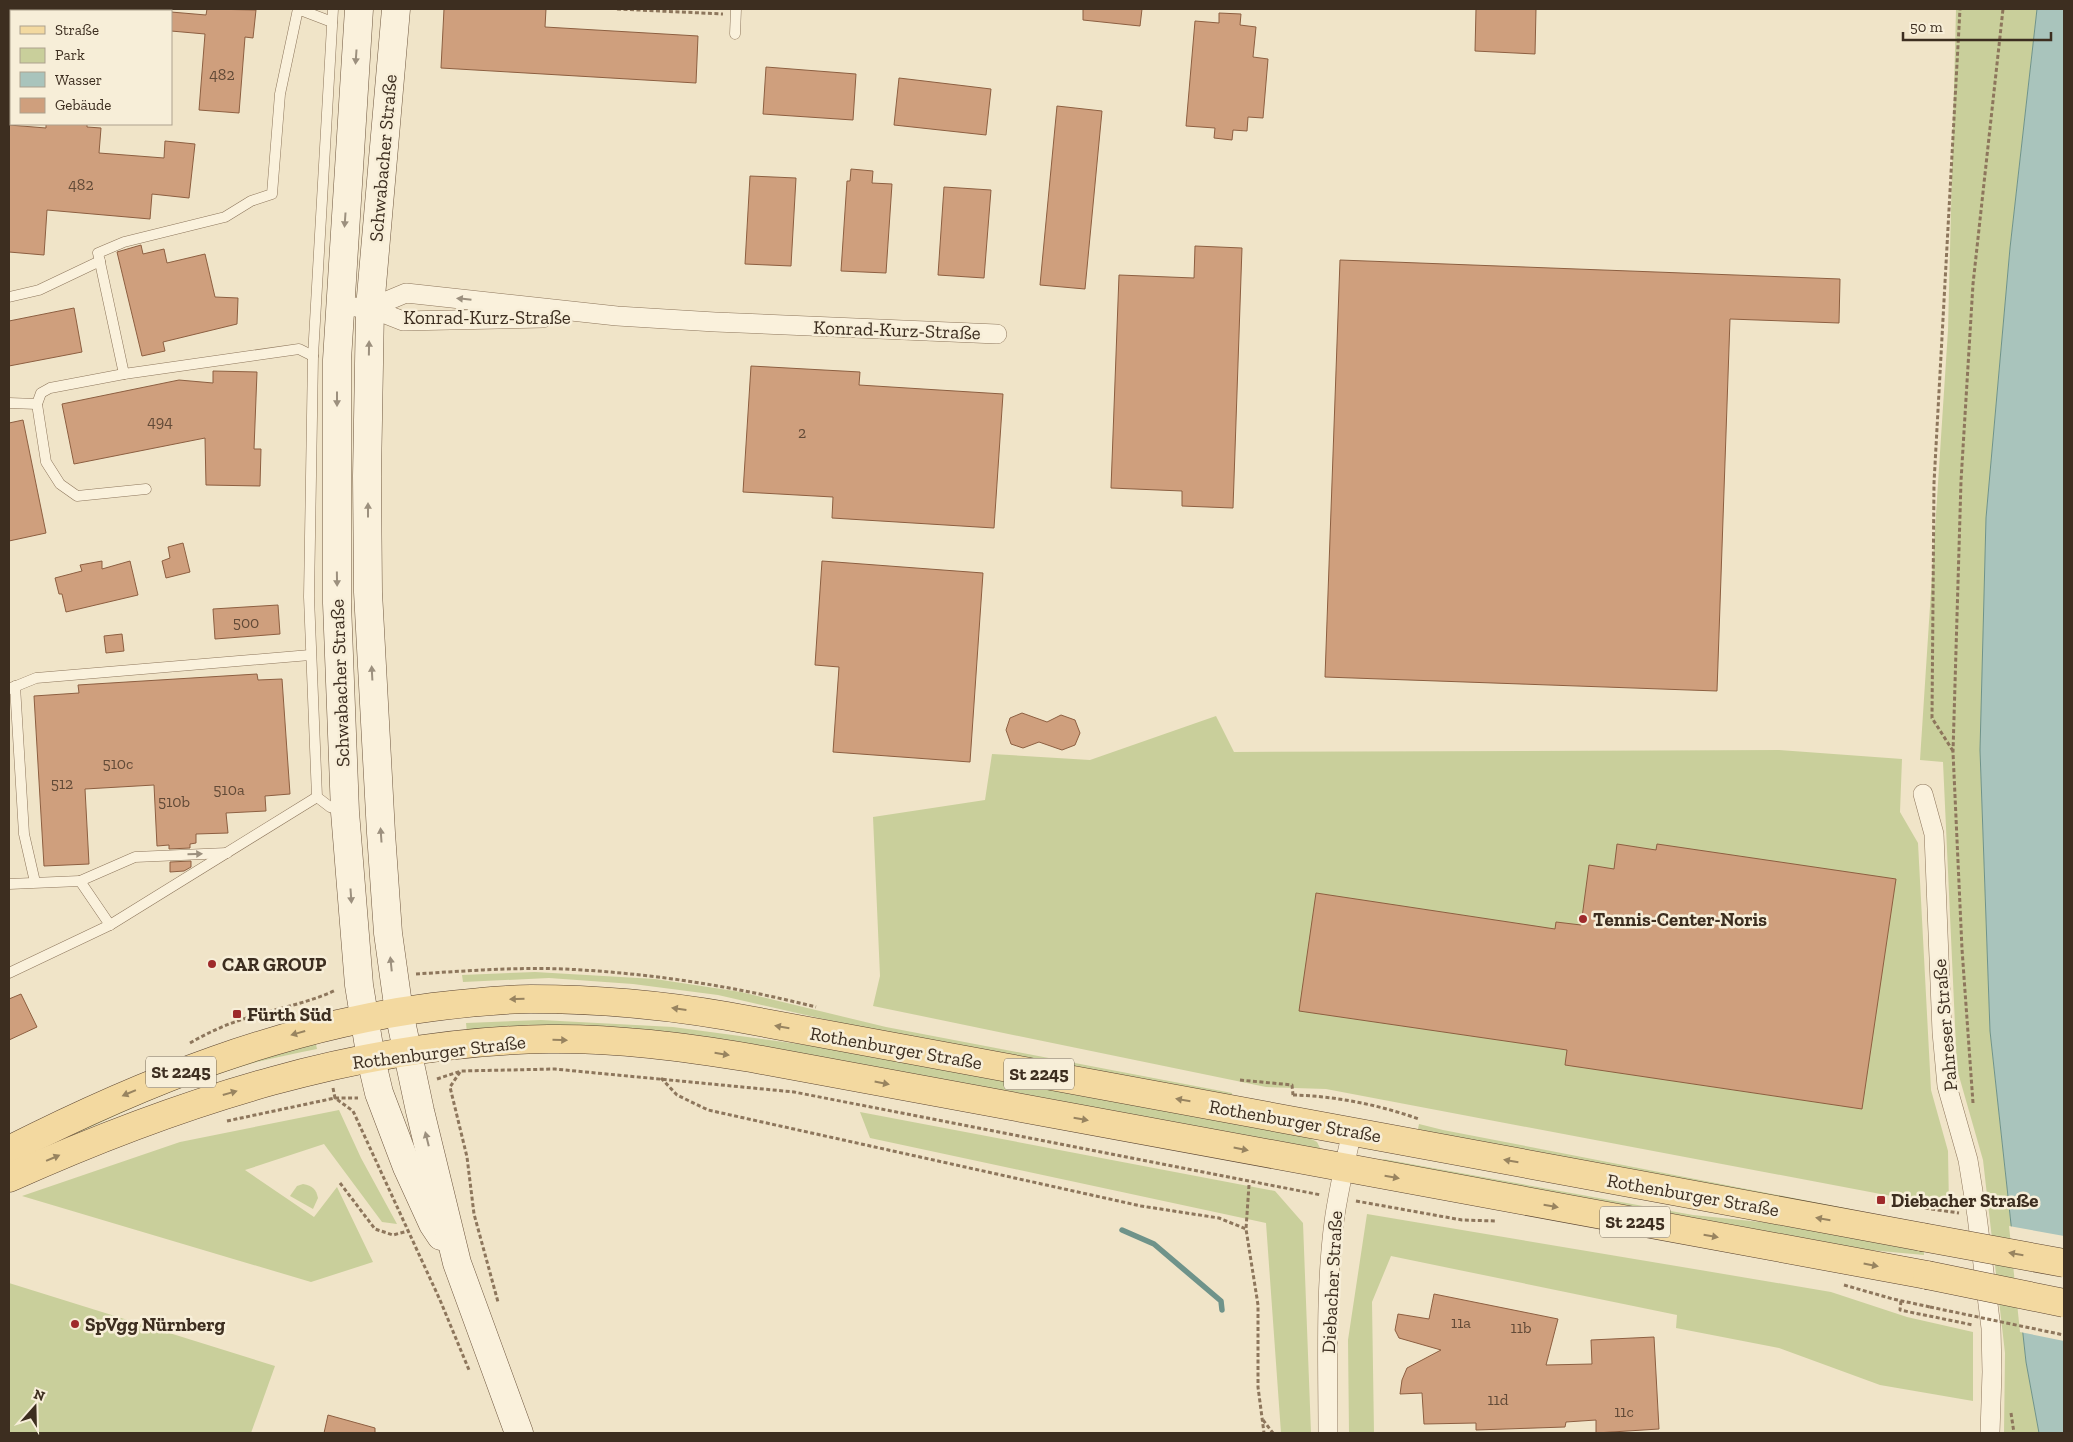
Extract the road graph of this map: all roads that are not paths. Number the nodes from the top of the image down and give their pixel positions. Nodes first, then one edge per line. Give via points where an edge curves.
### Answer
1 (333, 9) edge
2 (359, 9) edge
3 (396, 9) edge
4 (736, 12) edge
5 (332, 22) junction
6 (734, 34) dead end
7 (100, 260) junction
8 (9, 297) edge
9 (340, 306) junction
10 (370, 308) junction
11 (617, 316) junction
12 (997, 334) dead end
13 (313, 356) junction
14 (124, 374) junction
15 (9, 403) edge
16 (37, 404) junction
17 (146, 489) dead end
18 (310, 655) junction
19 (12, 688) edge
20 (1924, 794) dead end
21 (317, 797) junction
22 (345, 812) junction
23 (228, 853) junction
24 (80, 881) junction
25 (34, 882) junction
26 (9, 884) edge
27 (110, 926) junction
28 (9, 973) edge
29 (399, 1012) junction
30 (363, 1018) junction
31 (407, 1052) junction
32 (371, 1059) junction
33 (1352, 1132) junction
34 (9, 1150) edge
35 (1344, 1168) junction
36 (9, 1178) edge
37 (457, 1263) junction
38 (2064, 1263) edge
39 (2064, 1303) edge
40 (519, 1433) edge
41 (1328, 1433) edge
42 (1990, 1433) edge

1 - 5 lane
2 -> 9 main road, Schwabacher Straße
3 - 10 main road, Schwabacher Straße
4 - 6 lane
5 - 7 lane via 298,9 280,94 272,194 251,201 225,217 124,242 98,253
5 - 13 lane
7 - 8 lane via 39,290
7 - 14 lane
9 - 10 street
9 -> 22 main road, Schwabacher Straße via 336,530
10 - 11 street, Konrad-Kurz-Straße via 403,321
11 -> 10 street, Konrad-Kurz-Straße via 406,293
29 -> 10 main road, Schwabacher Straße via 390,956 368,592
11 - 12 street, Konrad-Kurz-Straße
13 - 14 lane via 299,349
13 - 18 lane
14 - 16 lane via 50,388 41,393
15 - 16 lane
16 - 17 lane via 46,462 60,484 77,496
18 - 19 lane via 36,678
18 - 21 lane
19 - 25 lane via 24,834
20 - 42 street, Pahreser Straße via 1934,834 1947,1086 1968,1160 1990,1328
21 - 22 lane via 330,807
21 - 23 lane
22 -> 30 main road, Schwabacher Straße
24 -> 23 lane via 135,857
23 - 27 lane
24 - 25 lane
24 - 27 lane
25 - 26 lane
27 - 28 lane
29 - 30 main road, Rothenburger Straße / St 2245
29 - 31 main road, Schwabacher Straße
33 -> 29 main road, Rothenburger Straße / St 2245 via 668,1007 530,999
30 - 32 main road, Schwabacher Straße
30 -> 34 main road, Rothenburger Straße / St 2245 via 279,1039 205,1064 110,1102
31 - 32 main road, Rothenburger Straße / St 2245
31 -> 35 main road, Rothenburger Straße / St 2245 via 476,1043 550,1039 682,1048 785,1064
37 -> 31 main road, Schwabacher Straße
36 -> 32 main road, Rothenburger Straße / St 2245 via 115,1133 220,1096
32 - 37 main road, Schwabacher Straße via 379,1093 407,1167 420,1227
33 - 35 street, Diebacher Straße
38 -> 33 main road, Rothenburger Straße / St 2245, bridge
35 -> 39 main road, Rothenburger Straße / St 2245, bridge
35 - 41 street, Diebacher Straße via 1331,1247 1328,1296
37 - 40 main road

